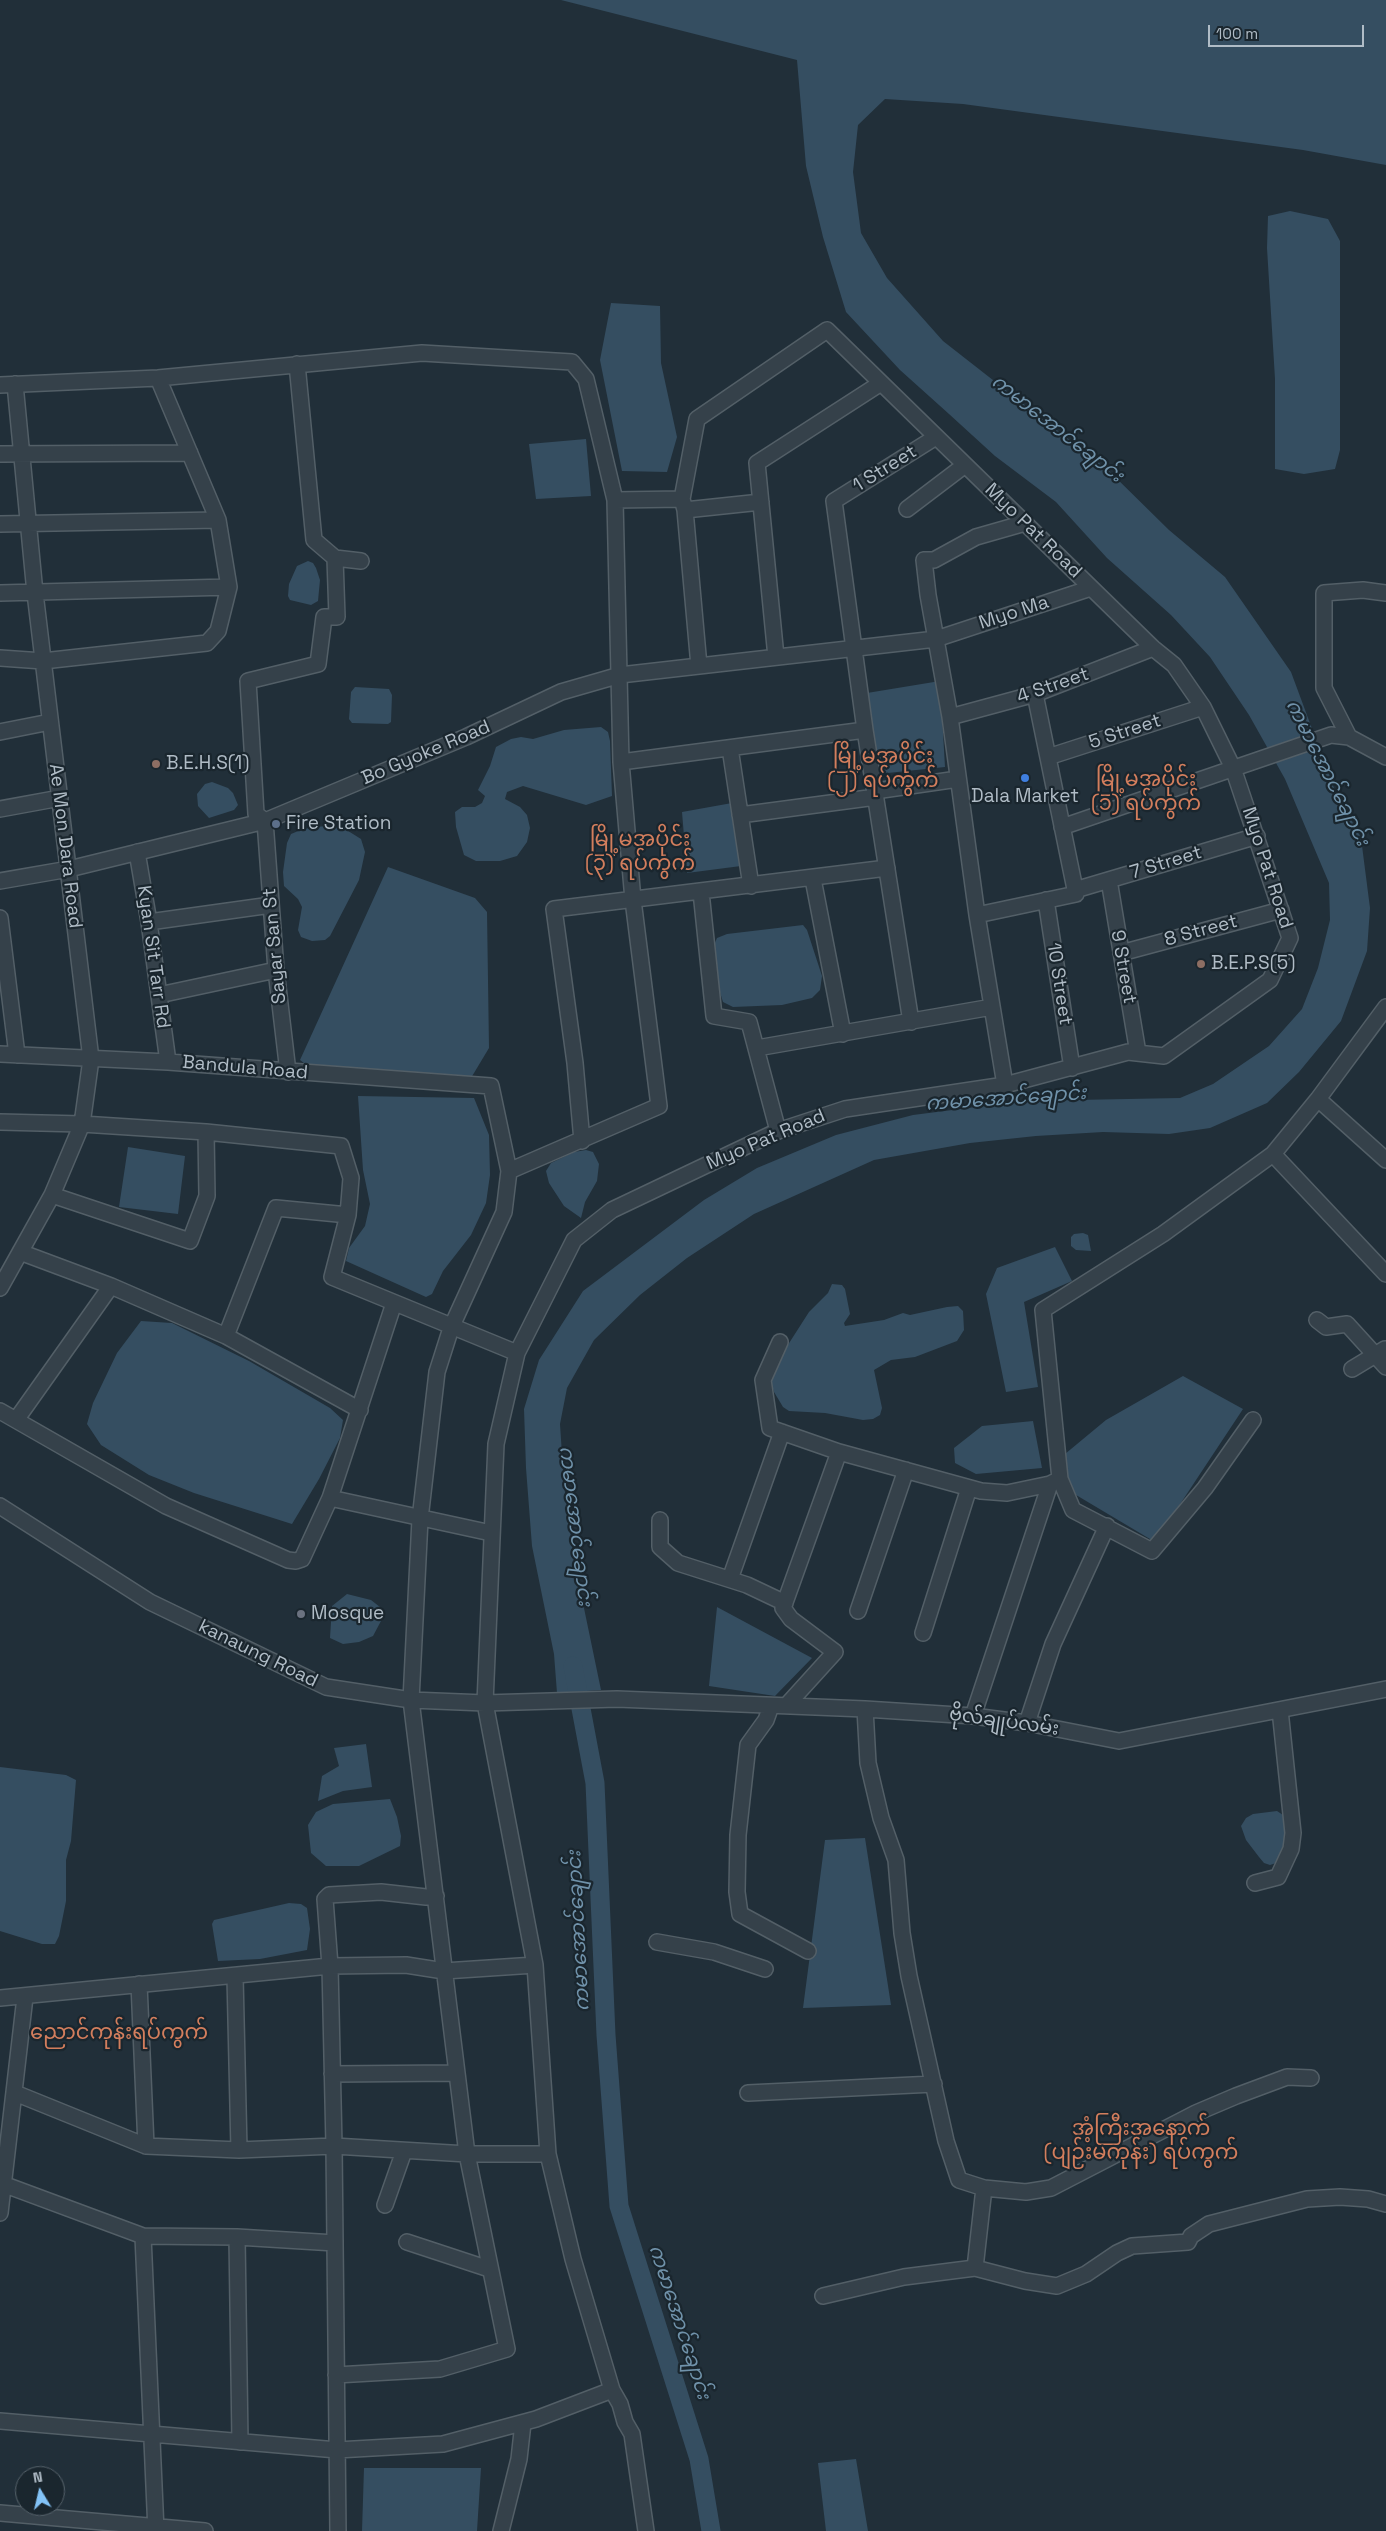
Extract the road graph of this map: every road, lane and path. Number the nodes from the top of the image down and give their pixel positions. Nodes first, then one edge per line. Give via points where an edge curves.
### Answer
1 (297, 364) junction
2 (158, 378) junction
3 (881, 383) junction
4 (8, 385) edge
5 (936, 437) junction
6 (190, 453) junction
7 (0, 454) edge
8 (21, 454) junction
9 (965, 465) junction
10 (615, 500) junction
11 (761, 502) junction
12 (684, 505) junction
13 (907, 508) dead end
14 (218, 520) junction
15 (0, 524) edge
16 (28, 524) junction
17 (1025, 524) junction
18 (335, 558) junction
19 (361, 561) dead end
20 (229, 587) junction
21 (1091, 588) junction
22 (0, 593) edge
23 (35, 593) junction
24 (1386, 593) edge
25 (936, 639) junction
26 (1153, 648) junction
27 (856, 649) junction
28 (776, 656) junction
29 (0, 658) edge
30 (44, 661) junction
31 (699, 666) junction
32 (620, 675) junction
33 (1035, 694) junction
34 (1203, 707) junction
35 (950, 717) junction
36 (50, 722) junction
37 (865, 730) junction
38 (0, 732) edge
39 (1349, 737) junction
40 (730, 748) junction
41 (1048, 757) junction
42 (1386, 757) edge
43 (622, 762) junction
44 (1233, 768) junction
45 (958, 779) junction
46 (875, 794) junction
47 (60, 798) junction
48 (0, 809) edge
49 (740, 815) junction
50 (265, 821) junction
51 (1062, 827) junction
52 (1257, 836) junction
53 (137, 852) junction
54 (887, 868) junction
55 (69, 869) junction
56 (813, 879) junction
57 (1109, 880) junction
58 (0, 881) edge
59 (751, 886) junction
60 (1075, 890) junction
61 (701, 892) junction
62 (633, 900) junction
63 (1046, 900) junction
64 (271, 905) junction
65 (1281, 910) junction
66 (977, 915) junction
67 (0, 918) edge
68 (149, 922) junction
69 (1121, 953) junction
70 (276, 970) junction
71 (159, 995) junction
72 (1386, 1006) edge
73 (992, 1007) junction
74 (911, 1022) junction
75 (843, 1034) junction
76 (757, 1048) junction
77 (1138, 1053) junction
78 (0, 1054) edge
79 (17, 1055) junction
80 (91, 1059) junction
81 (168, 1062) junction
82 (1072, 1068) junction
83 (288, 1072) junction
84 (1005, 1085) junction
85 (1318, 1099) junction
86 (0, 1122) edge
87 (82, 1124) junction
88 (778, 1131) junction
89 (206, 1132) junction
90 (582, 1140) junction
91 (1273, 1154) junction
92 (1386, 1160) edge
93 (509, 1170) junction
94 (52, 1195) junction
95 (348, 1215) junction
96 (20, 1252) junction
97 (1386, 1274) edge
98 (111, 1286) junction
99 (0, 1288) edge
100 (394, 1303) junction
101 (1317, 1320) dead end
102 (451, 1328) junction
103 (226, 1336) junction
104 (780, 1342) dead end
105 (1379, 1352) edge
106 (517, 1353) junction
107 (1386, 1367) edge
108 (1352, 1369) dead end
109 (360, 1410) junction
110 (0, 1411) edge
111 (16, 1420) junction
112 (1253, 1420) dead end
113 (782, 1432) junction
114 (839, 1452) junction
115 (906, 1470) junction
116 (1055, 1481) junction
117 (969, 1488) junction
118 (330, 1498) junction
119 (0, 1506) edge
120 (420, 1519) junction
121 (660, 1520) dead end
122 (1107, 1526) junction
123 (491, 1533) junction
124 (730, 1579) junction
125 (785, 1603) junction
126 (858, 1611) dead end
127 (923, 1633) dead end
128 (1386, 1690) edge
129 (411, 1700) junction
130 (547, 1700) joint
131 (484, 1703) junction
132 (779, 1706) junction
133 (865, 1709) junction
134 (1280, 1710) junction
135 (973, 1716) junction
136 (1027, 1723) junction
137 (1255, 1883) dead end
138 (436, 1896) junction
139 (657, 1942) dead end
140 (808, 1951) dead end
141 (535, 1965) junction
142 (330, 1966) junction
143 (765, 1969) dead end
144 (444, 1970) junction
145 (235, 1976) junction
146 (139, 1984) junction
147 (25, 1997) junction
148 (0, 1998) edge
149 (457, 2073) junction
150 (332, 2074) junction
151 (1311, 2078) dead end
152 (934, 2084) junction
153 (15, 2093) junction
154 (748, 2093) dead end
155 (146, 2146) junction
156 (334, 2146) junction
157 (239, 2150) junction
158 (404, 2151) junction
159 (467, 2154) junction
160 (548, 2154) junction
161 (2, 2184) edge
162 (984, 2188) junction
163 (1386, 2204) edge
164 (385, 2205) dead end
165 (0, 2213) edge
166 (143, 2236) junction
167 (237, 2237) junction
168 (407, 2242) dead end
169 (335, 2243) junction
170 (975, 2268) junction
171 (489, 2269) junction
172 (823, 2296) dead end
173 (336, 2375) junction
174 (612, 2390) junction
175 (0, 2421) edge
176 (522, 2423) junction
177 (152, 2434) junction
178 (240, 2442) junction
179 (337, 2450) junction
180 (0, 2513) edge
181 (646, 2526) edge
182 (156, 2529) edge
183 (205, 2531) edge
184 (338, 2531) edge
185 (501, 2531) edge

1 - 2 street
1 - 10 street via 422,354 572,362 586,380
1 - 18 street via 314,540
2 - 4 street
2 - 6 street
3 - 5 street, Myo Pat Road
3 - 11 street via 757,464
3 - 12 street, Myo Pat Road via 827,330 696,419
4 - 8 street, Ae Mon Dara Road
5 - 9 street, Myo Pat Road
5 - 27 street, 1 Street via 834,501
6 - 8 street
6 - 14 street
7 - 8 street
8 - 16 street, Ae Mon Dara Road
9 - 13 street
9 - 17 street, Myo Pat Road
10 - 12 street
10 - 32 street
11 - 12 street
11 - 28 street
12 - 31 street
14 - 16 street
14 - 20 street
15 - 16 street
16 - 23 street, Ae Mon Dara Road
17 - 21 street, Myo Pat Road
17 - 25 street via 976,537 934,560 924,560
18 - 19 street
18 - 50 street via 337,617 324,617 318,664 248,681 256,814
20 - 23 street
20 - 30 street via 218,631 207,643
21 - 25 street, Myo Ma
21 - 26 street, Myo Pat Road
22 - 23 street
23 - 30 street, Ae Mon Dara Road
24 - 39 street via 1363,590 1324,593 1324,688
25 - 27 street, Myo Ma
25 - 35 street
26 - 33 street, 4 Street
26 - 34 street, Myo Pat Road via 1174,665
27 - 28 street, Bo Gyoke Road
27 - 37 street
28 - 31 street, Bo Gyoke Road
29 - 30 street
30 - 36 street, Ae Mon Dara Road
31 - 32 street, Bo Gyoke Road
32 - 43 street
32 - 50 street, Bo Gyoke Road via 561,692 466,737
33 - 35 street, 4 Street
33 - 41 street
34 - 41 street, 5 Street
34 - 44 street, Myo Pat Road
35 - 45 street
36 - 38 street
36 - 47 street, Ae Mon Dara Road
37 - 40 street
37 - 46 street
39 - 42 street
39 - 44 street via 1331,735
40 - 43 street
40 - 49 street
41 - 51 street
43 - 62 street
44 - 51 street
44 - 52 street, Myo Pat Road
45 - 46 street
45 - 66 street
46 - 49 street
46 - 54 street
47 - 48 street
47 - 55 street, Ae Mon Dara Road
49 - 59 street
50 - 53 street, Bo Gyoke Road
50 - 64 street, Sayar San St
51 - 60 street
52 - 57 street, 7 Street
52 - 65 street, Myo Pat Road
53 - 55 street, Bo Gyoke Road
53 - 68 street, Kyan Sit Tarr Rd
54 - 56 street
54 - 74 street
55 - 58 street, Bo Gyoke Road
55 - 80 street, Ae Mon Dara Road
56 - 59 street
56 - 75 street
57 - 60 street, 7 Street
57 - 69 street, 9 Street
59 - 61 street
60 - 63 street, 7 Street via 1076,894
61 - 62 street
61 - 76 street via 714,1016 749,1022
62 - 90 street via 659,1106
62 - 90 street via 554,909
63 - 66 street
63 - 82 street, 10 Street
64 - 68 street
64 - 70 street, Sayar San St
65 - 69 street, 8 Street
65 - 77 street, Myo Pat Road via 1290,938 1270,980 1164,1056
66 - 73 street
67 - 79 street
68 - 71 street, Kyan Sit Tarr Rd
69 - 77 street, 9 Street
70 - 71 street
70 - 83 street, Sayar San St
71 - 81 street, Kyan Sit Tarr Rd
72 - 85 street
73 - 74 street
73 - 84 street
74 - 75 street
75 - 76 street
76 - 88 street
77 - 82 street, Myo Pat Road via 1128,1052
78 - 79 street, Bandula Road
79 - 80 street, Bandula Road
80 - 81 street, Bandula Road
80 - 87 street, Ae Mon Dara Road
81 - 83 street, Bandula Road
82 - 84 street, Myo Pat Road
83 - 93 street, Bandula Road via 491,1086
84 - 88 street, Myo Pat Road via 844,1108
85 - 91 street
85 - 92 street
86 - 87 street
87 - 89 street
87 - 94 street, Ae Mon Dara Road
88 - 106 street, Myo Pat Road via 612,1210 574,1240
89 - 94 street via 207,1201 190,1242
89 - 95 street via 341,1146 351,1178
90 - 93 street
91 - 97 street
91 - 116 street via 1163,1234 1043,1310 1054,1404
93 - 102 street via 504,1212
94 - 96 street, Ae Mon Dara Road
95 - 100 street via 332,1277
95 - 103 street via 276,1208
96 - 98 street
96 - 99 street, Ae Mon Dara Road
98 - 103 street
98 - 111 street
100 - 102 street
100 - 109 street
101 - 105 street via 1326,1327 1346,1324
102 - 106 street
102 - 120 street via 437,1372
103 - 109 street
104 - 113 street via 763,1380 770,1428
105 - 107 street
105 - 108 street
106 - 123 street, Myo Pat Road via 496,1444
109 - 118 street
110 - 111 street
111 - 118 street via 166,1506 288,1560 302,1559
112 - 122 street via 1205,1488 1152,1551
113 - 114 street
113 - 124 street
114 - 115 street
114 - 125 street
115 - 117 street
115 - 126 street
116 - 117 street via 1007,1493
116 - 122 street via 1073,1510
116 - 135 street
117 - 127 street
118 - 120 street
119 - 129 street, kanaung Road via 150,1602 326,1687
120 - 123 street
120 - 129 street
121 - 124 street via 660,1547 672,1559 686,1567
122 - 136 street via 1054,1644
123 - 131 street, Myo Pat Road
124 - 125 street
125 - 132 street via 783,1608 791,1618 835,1652
128 - 134 street, ဗိုလ်ချုပ်လမ်း
129 - 131 street, kanaung Road
129 - 138 street
130 - 131 street, kanaung Road
130 - 132 street, ဗိုလ်ချုပ်လမ်း via 617,1699
131 - 141 street, Myo Pat Road
132 - 133 street, ဗိုလ်ချုပ်လမ်း
132 - 140 street via 748,1745 738,1835 737,1892 740,1914
133 - 135 street, ဗိုလ်ချုပ်လမ်း
133 - 152 street via 868,1763 881,1818 896,1860 909,1976
134 - 136 street, ဗိုလ်ချုပ်လမ်း via 1120,1741
134 - 137 street via 1293,1833 1291,1849 1278,1877
135 - 136 street, ဗိုလ်ချုပ်လမ်း
138 - 142 street via 381,1892 329,1895 324,1906
138 - 144 street
139 - 143 street via 714,1952
141 - 144 street
141 - 160 street, Myo Pat Road
142 - 144 street via 406,1965
142 - 145 street
142 - 150 street
144 - 149 street
145 - 146 street
145 - 157 street
146 - 147 street
146 - 155 street
147 - 148 street
147 - 153 street
149 - 150 street
149 - 159 street
150 - 156 street
151 - 162 street via 1287,2077 1236,2096 1196,2113 1051,2188 1026,2192
152 - 154 street
152 - 162 street via 958,2180
153 - 155 street
153 - 161 street
155 - 157 street
156 - 157 street
156 - 158 street
156 - 169 street
158 - 159 street
158 - 164 street
159 - 160 street
159 - 171 street
160 - 174 street, Myo Pat Road via 573,2259
161 - 165 street
161 - 166 street
162 - 170 street
163 - 170 street via 1340,2197 1307,2199 1209,2224 1191,2236 1188,2242 1132,2246 1086,2274 1057,2286 1025,2282
166 - 167 street
166 - 177 street
167 - 169 street
167 - 178 street
168 - 171 street
169 - 173 street
170 - 172 street via 904,2277
171 - 173 street via 507,2349 440,2369
173 - 179 street
174 - 176 street
174 - 181 street, Myo Pat Road via 632,2434
175 - 177 street
176 - 179 street via 443,2444
176 - 185 street via 519,2459
177 - 178 street
177 - 182 street
178 - 179 street
179 - 184 street
180 - 182 street
182 - 183 street

